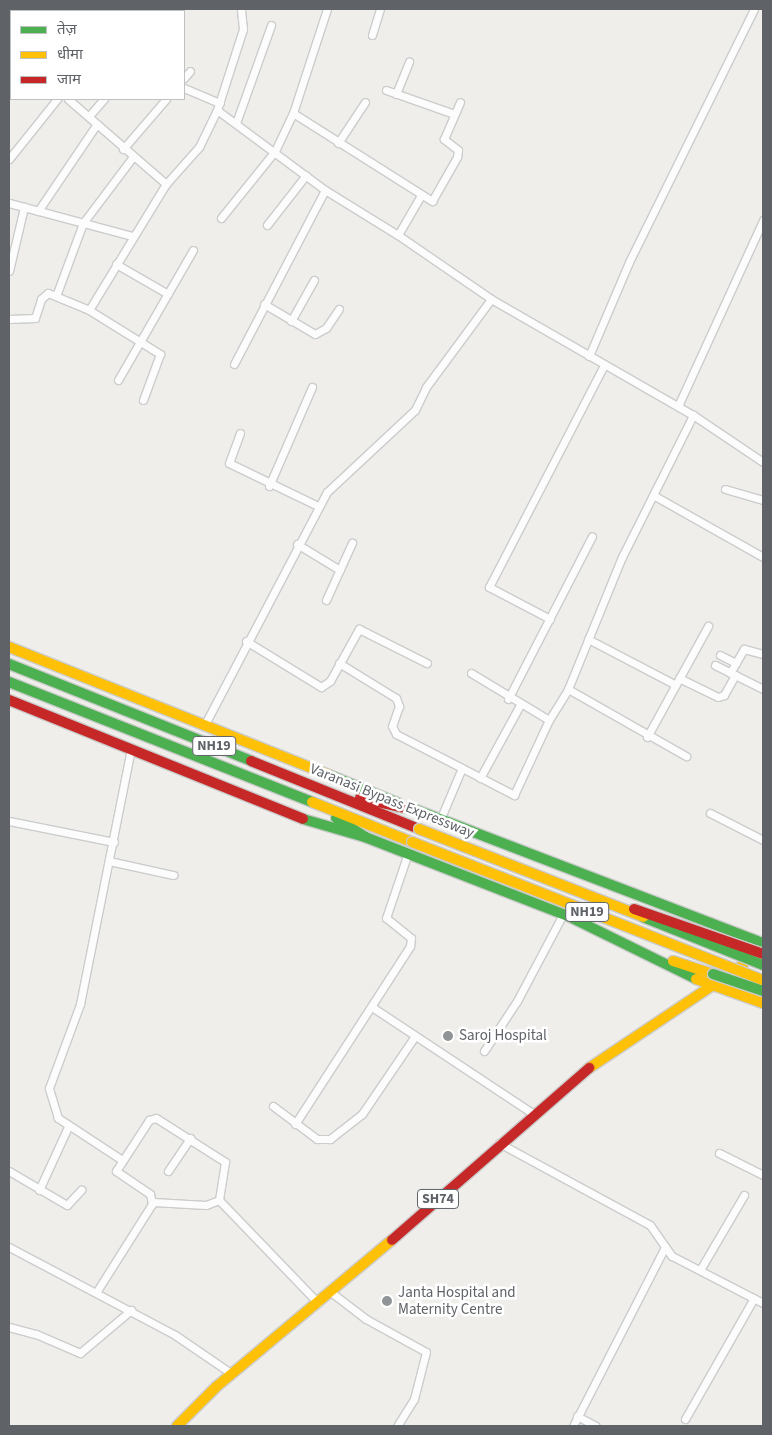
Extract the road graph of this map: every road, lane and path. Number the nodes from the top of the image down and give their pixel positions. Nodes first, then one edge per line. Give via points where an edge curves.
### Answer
1 (240, 9) edge
2 (327, 9) edge
3 (380, 9) edge
4 (754, 9) edge
5 (271, 25) dead end
6 (372, 35) dead end
7 (409, 61) dead end
8 (190, 71) dead end
9 (185, 77) edge
10 (185, 89) edge
11 (386, 90) dead end
12 (396, 94) junction
13 (56, 100) edge
14 (69, 100) edge
15 (103, 100) edge
16 (165, 100) edge
17 (365, 102) dead end
18 (460, 102) dead end
19 (219, 106) junction
20 (293, 114) junction
21 (454, 114) junction
22 (89, 116) junction
23 (236, 123) junction
24 (97, 124) junction
25 (338, 143) junction
26 (123, 149) junction
27 (275, 152) junction
28 (132, 158) junction
29 (9, 159) edge
30 (306, 175) junction
31 (166, 184) junction
32 (325, 190) junction
33 (420, 196) junction
34 (9, 203) edge
35 (24, 207) junction
36 (38, 211) junction
37 (221, 218) dead end
38 (763, 220) edge
39 (83, 223) junction
40 (267, 225) dead end
41 (398, 235) junction
42 (132, 236) junction
43 (193, 250) dead end
44 (116, 264) junction
45 (9, 271) edge
46 (314, 280) dead end
47 (168, 294) junction
48 (56, 296) junction
49 (492, 299) junction
50 (264, 304) junction
51 (339, 309) dead end
52 (89, 310) junction
53 (9, 319) edge
54 (291, 321) junction
55 (138, 339) junction
56 (589, 356) junction
57 (234, 364) dead end
58 (604, 365) junction
59 (118, 380) dead end
60 (312, 387) dead end
61 (143, 400) dead end
62 (678, 406) junction
63 (694, 415) junction
64 (240, 433) dead end
65 (763, 462) edge
66 (269, 486) junction
67 (725, 489) dead end
68 (653, 495) junction
69 (763, 500) edge
70 (318, 506) junction
71 (592, 536) dead end
72 (352, 543) dead end
73 (297, 544) junction
74 (763, 557) edge
75 (340, 570) junction
76 (326, 600) dead end
77 (550, 619) junction
78 (708, 626) dead end
79 (588, 639) junction
80 (246, 641) junction
81 (9, 647) edge
82 (763, 654) edge
83 (720, 655) dead end
84 (339, 663) junction
85 (427, 663) dead end
86 (736, 663) junction
87 (9, 664) edge
88 (715, 665) dead end
89 (471, 674) dead end
90 (732, 674) junction
91 (677, 681) junction
92 (9, 682) edge
93 (568, 688) junction
94 (763, 689) edge
95 (508, 699) junction
96 (9, 700) edge
97 (520, 705) junction
98 (549, 720) junction
99 (204, 726) junction
100 (647, 737) junction
101 (131, 748) junction
102 (686, 756) dead end
103 (462, 768) junction
104 (480, 778) junction
105 (305, 782) junction
106 (307, 801) junction
107 (418, 811) junction
108 (710, 813) dead end
109 (9, 820) edge
110 (440, 820) junction
111 (366, 836) junction
112 (763, 840) edge
113 (114, 842) junction
114 (408, 853) junction
115 (109, 861) junction
116 (173, 875) dead end
117 (583, 893) junction
118 (563, 914) junction
119 (763, 943) edge
120 (632, 946) junction
121 (763, 953) edge
122 (763, 965) edge
123 (763, 980) edge
124 (711, 986) junction
125 (763, 991) edge
126 (763, 1003) edge
127 (372, 1007) junction
128 (415, 1036) junction
129 (484, 1051) dead end
130 (272, 1106) dead end
131 (532, 1113) junction
132 (295, 1124) junction
133 (68, 1127) junction
134 (190, 1138) junction
135 (499, 1143) junction
136 (719, 1153) dead end
137 (122, 1160) junction
138 (9, 1171) edge
139 (168, 1171) dead end
140 (763, 1175) edge
141 (39, 1190) junction
142 (81, 1190) dead end
143 (744, 1195) dead end
144 (219, 1200) junction
145 (153, 1202) junction
146 (9, 1247) edge
147 (665, 1247) junction
148 (700, 1270) junction
149 (97, 1291) junction
150 (332, 1293) junction
151 (754, 1298) junction
152 (318, 1303) junction
153 (763, 1303) edge
154 (131, 1310) junction
155 (9, 1328) edge
156 (232, 1374) junction
157 (577, 1416) junction
158 (685, 1419) dead end
159 (177, 1426) edge
160 (397, 1426) edge
161 (573, 1426) edge
162 (596, 1426) edge

1 - 19 street via 243,29
2 - 20 street
3 - 6 street
4 - 56 street via 629,262
5 - 23 street
7 - 12 street
8 - 9 street
10 - 19 street
11 - 12 street
12 - 21 street
13 - 29 street
14 - 22 street
15 - 22 street
16 - 26 street
17 - 25 street
18 - 21 street
19 - 23 street
19 - 31 street via 199,147
20 - 25 street
20 - 27 street
21 - 33 street via 444,139 458,150 457,158 436,199
22 - 24 street
23 - 27 street
24 - 26 street
24 - 36 street
25 - 33 street
26 - 28 street
27 - 30 street
27 - 37 street
28 - 31 street
28 - 39 street
30 - 32 street
30 - 40 street
31 - 42 street
32 - 41 street
32 - 50 street
33 - 41 street
34 - 35 street
35 - 36 street
35 - 45 street
36 - 39 street
38 - 62 street
39 - 42 street
39 - 48 street
41 - 49 street
42 - 44 street
43 - 47 street
44 - 47 street
44 - 52 street
46 - 54 street
47 - 55 street
48 - 52 street
48 - 53 street via 44,295 35,318
49 - 56 street
49 - 70 street via 426,387 415,410 346,471
50 - 54 street
50 - 57 street
51 - 54 street via 320,332
52 - 55 street
55 - 59 street
55 - 61 street via 160,357
56 - 58 street
58 - 62 street
58 - 77 street via 488,587
60 - 66 street
62 - 63 street
63 - 65 street
63 - 68 street
64 - 66 street via 229,463
66 - 70 street
67 - 69 street
68 - 74 street
68 - 79 street
70 - 73 street
71 - 77 street
72 - 75 street
73 - 75 street
73 - 80 street
75 - 76 street
77 - 95 street
78 - 91 street
79 - 91 street
79 - 93 street
80 - 84 street via 321,687 330,681
80 - 99 street
81 - 99 main road
82 - 86 street via 746,648
83 - 86 street
84 - 85 street via 358,629
84 - 103 street via 396,698 399,706 392,726 396,734
86 - 90 street
87 - 105 main road, Varanasi Bypass Expressway / NH19
88 - 90 street
89 - 95 street
90 - 91 street via 724,695 718,697
90 - 94 street
91 - 100 street
92 - 106 main road, Varanasi Bypass Expressway / NH19
93 - 98 street
93 - 100 street
95 - 97 street
96 - 101 main road
97 - 98 street
97 - 104 street
98 - 104 street via 514,795
99 - 107 main road
100 - 102 street
101 - 111 main road via 323,827
101 - 113 street
103 - 104 street
103 - 110 street
105 - 107 main road
105 - 117 main road, Varanasi Bypass Expressway / NH19, bridge
106 - 111 main road
106 - 123 main road, Varanasi Bypass Expressway / NH19, bridge
107 - 110 main road
108 - 112 street
109 - 113 street
110 - 119 main road
111 - 114 main road
113 - 115 street
114 - 118 main road
114 - 127 street via 386,918 410,938 410,946
115 - 116 street
115 - 133 street via 80,1004 49,1088 58,1118
117 - 121 main road, bridge
117 - 122 main road, Varanasi Bypass Expressway / NH19, bridge
118 - 120 main road
118 - 129 street
120 - 124 main road
120 - 125 main road, bridge
121 - 124 main road, SH74
124 - 126 main road
124 - 131 main road, SH74 via 606,1054
127 - 128 street
127 - 132 street
128 - 131 street
128 - 132 street via 369,1105 340,1133 321,1141
130 - 132 street
131 - 135 main road, SH74
133 - 137 street
133 - 141 street
134 - 137 street via 152,1118
134 - 139 street
134 - 144 street via 227,1164
135 - 147 street via 650,1225
135 - 150 main road, SH74
136 - 140 street
137 - 145 street via 117,1174 150,1194
138 - 141 street
141 - 142 street via 67,1205
143 - 148 street
144 - 145 street via 206,1206
144 - 152 street
145 - 149 street
146 - 149 street
147 - 148 street via 672,1256
147 - 157 street
148 - 151 street
149 - 154 street
150 - 152 main road, SH74
150 - 160 street via 366,1318 426,1352 414,1399
151 - 153 street
151 - 158 street
152 - 156 main road, SH74
154 - 155 street via 80,1353 36,1334
154 - 156 street
156 - 159 main road, SH74
157 - 161 street
157 - 162 street

